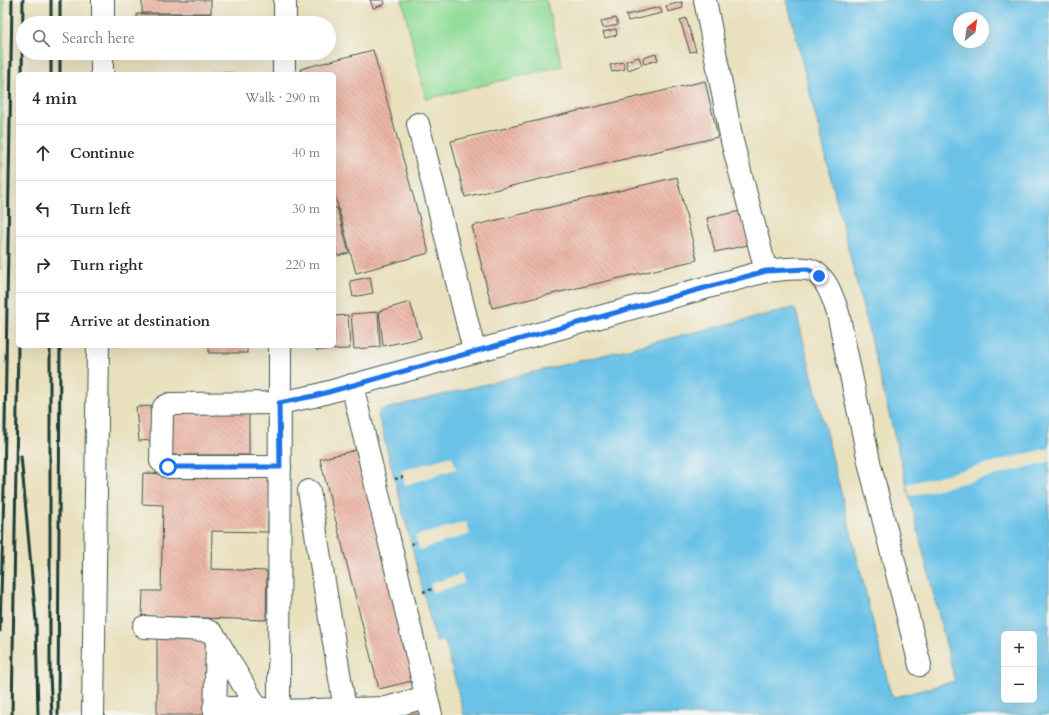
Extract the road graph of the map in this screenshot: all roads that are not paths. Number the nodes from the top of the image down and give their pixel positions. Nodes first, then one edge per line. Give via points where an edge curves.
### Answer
1 (103, 0) edge
2 (285, 0) edge
3 (706, 0) edge
4 (103, 16) edge
5 (285, 16) edge
6 (102, 60) edge
7 (284, 60) edge
8 (102, 72) edge
9 (284, 72) edge
10 (418, 124) dead end
11 (766, 271) junction
12 (98, 348) edge
13 (280, 348) edge
14 (474, 350) junction
15 (352, 385) junction
16 (279, 403) junction
17 (280, 467) junction
18 (309, 490) dead end
19 (144, 627) dead end
20 (217, 640) junction
21 (920, 665) dead end
22 (429, 706) edge
23 (345, 709) junction
24 (254, 711) edge
25 (215, 712) edge
26 (279, 713) edge
27 (93, 715) edge

1 - 4 street
2 - 5 street
3 - 11 street via 732,141
6 - 8 street
7 - 9 street
10 - 14 street
11 - 14 street
11 - 21 street via 808,269 819,276 832,293 870,466
12 - 27 street
13 - 16 street
14 - 15 street
15 - 16 street
15 - 22 street
16 - 17 street
16 - 17 street via 170,404 162,411 161,461 168,467
17 - 26 street
18 - 23 street
19 - 20 street via 206,630
20 - 24 street
20 - 25 street
22 - 23 street
23 - 26 street
24 - 25 street
24 - 26 street

